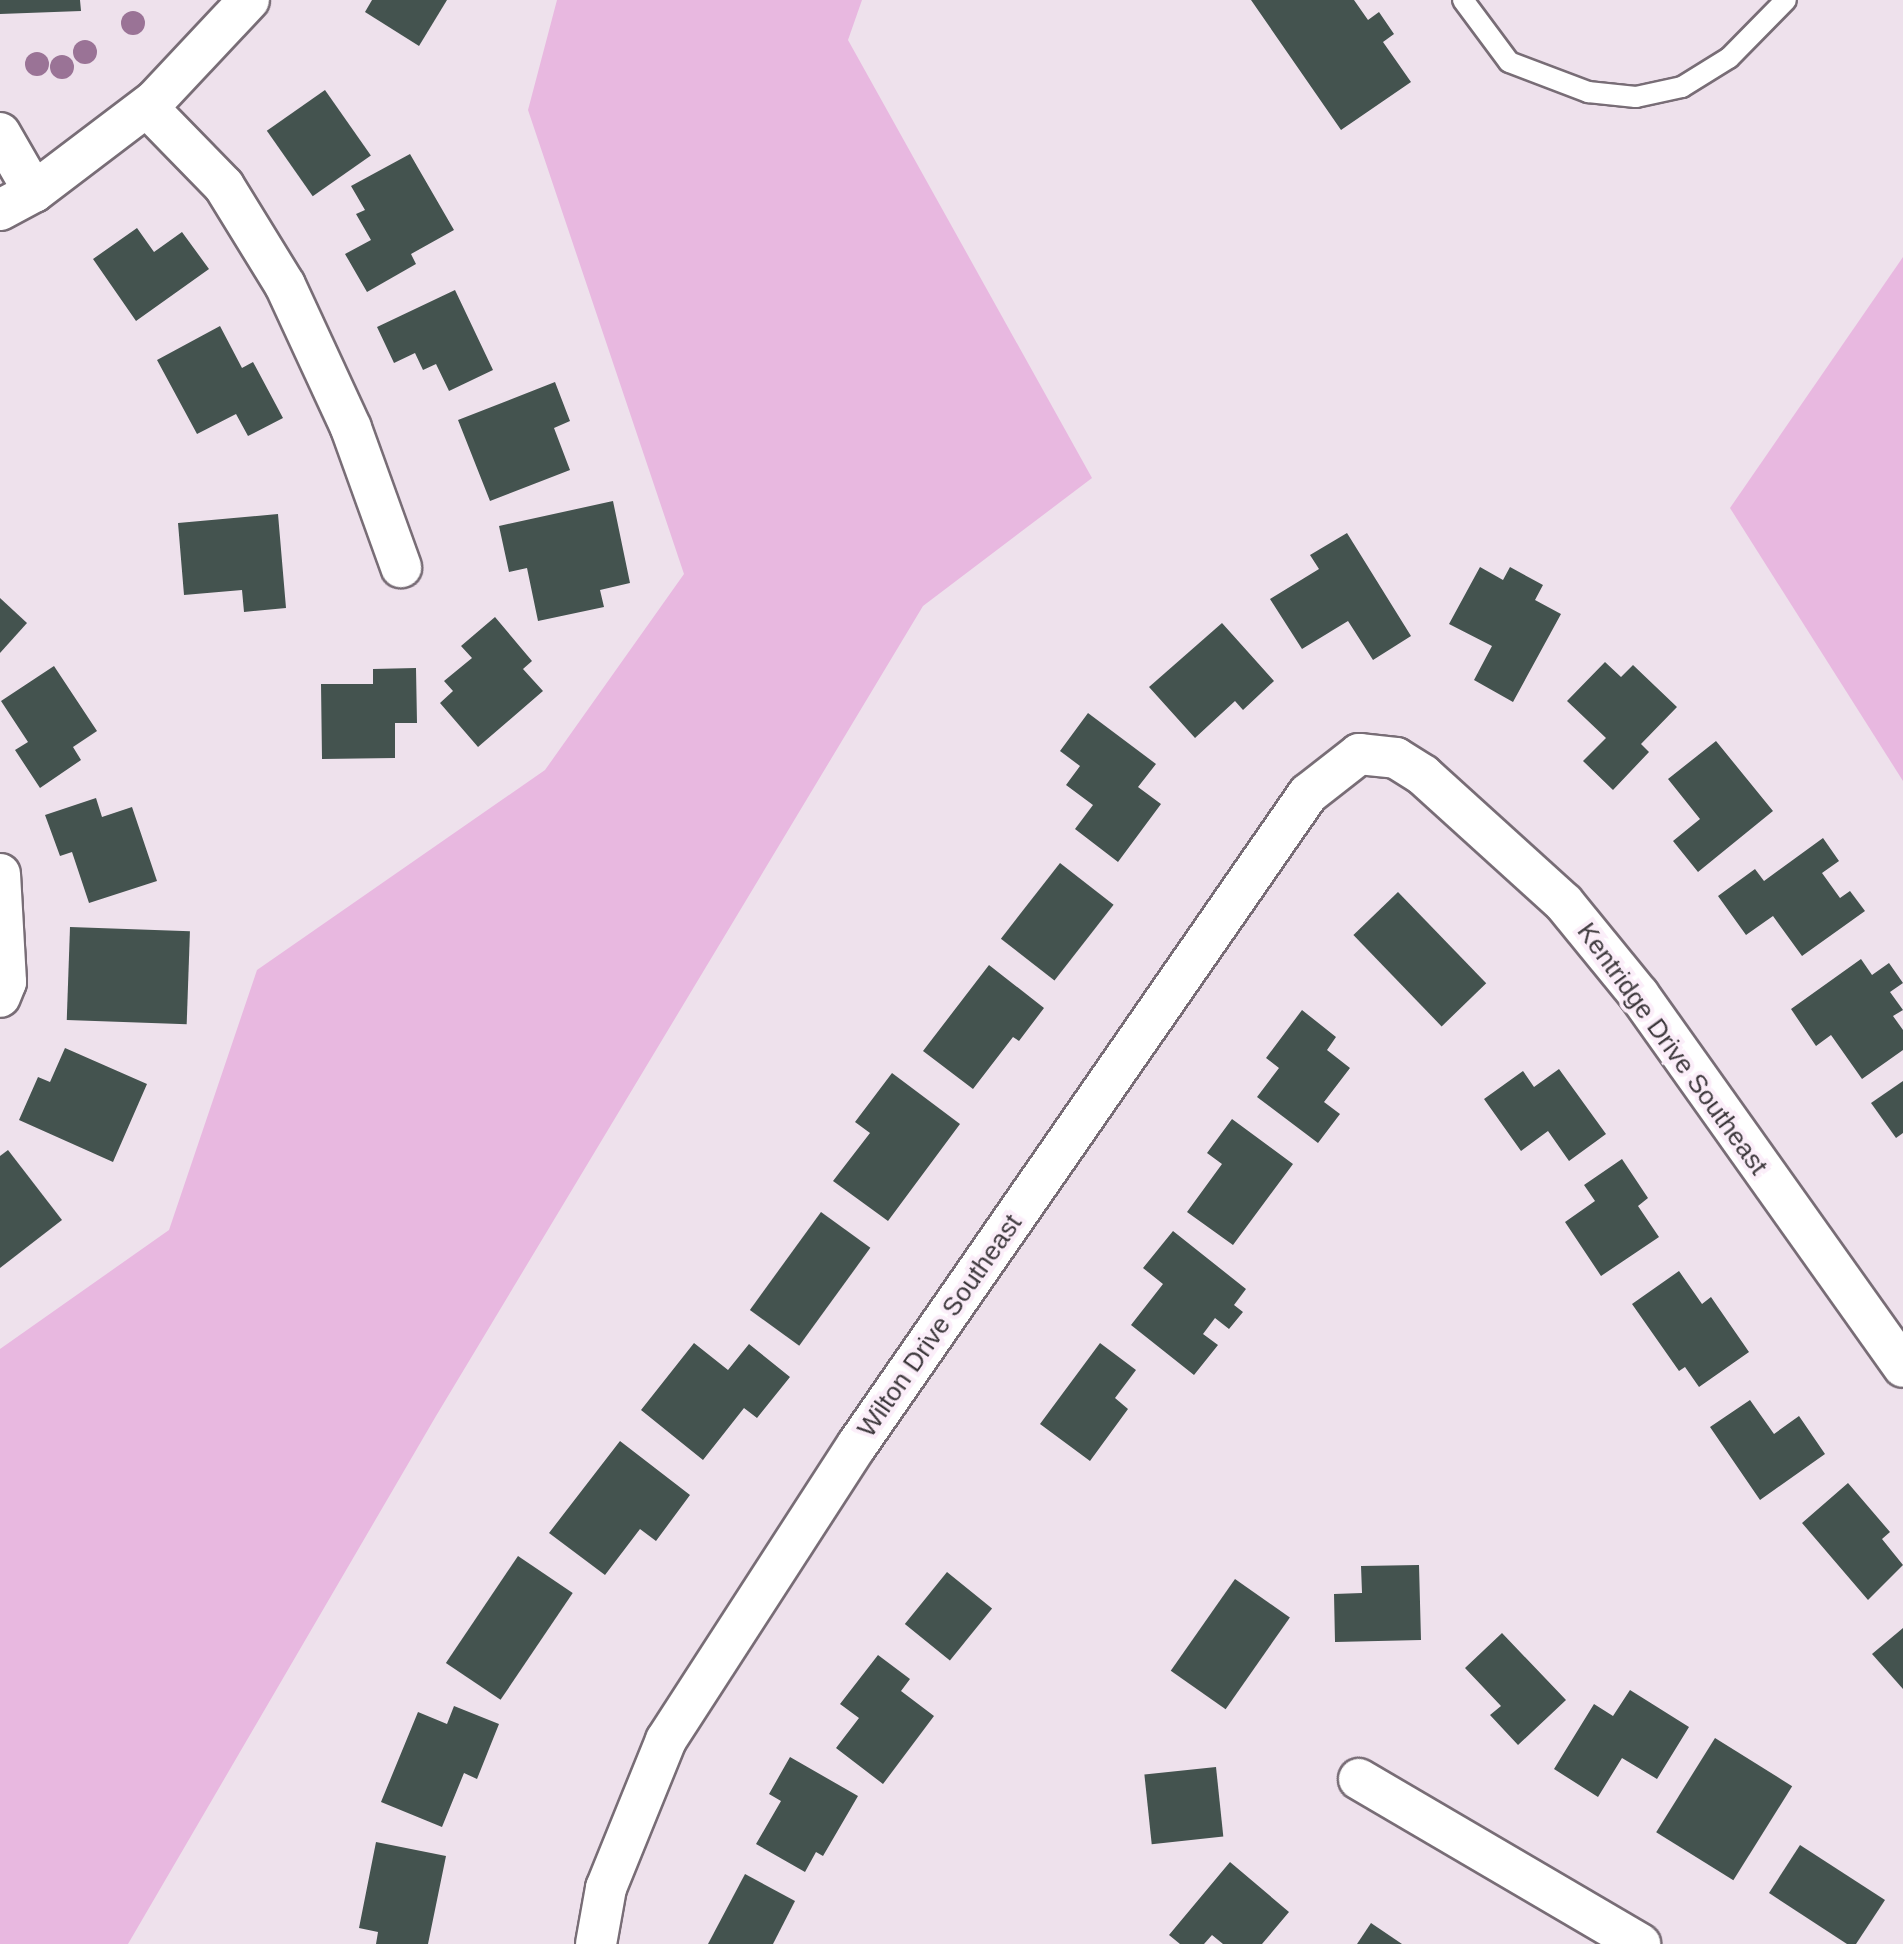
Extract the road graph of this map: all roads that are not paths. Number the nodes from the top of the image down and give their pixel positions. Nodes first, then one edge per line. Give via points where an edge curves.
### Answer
1 (249, 0) edge
2 (1463, 0) edge
3 (1786, 0) edge
4 (147, 107) junction
5 (0, 133) edge
6 (17, 201) edge
7 (401, 567) dead end
8 (1359, 754) joint
9 (0, 874) edge
10 (0, 997) edge
11 (1903, 1367) edge
12 (1359, 1779) dead end
13 (596, 1944) edge
14 (1640, 1944) edge

1 - 4 street
2 - 3 lane via 1509,62 1588,92 1636,97 1682,87 1729,58
4 - 6 street
4 - 7 street via 224,186 285,285 351,428
5 - 6 street
8 - 11 street, Kentridge Drive Southeast via 1396,758 1423,775 1564,903 1639,995
8 - 13 street, Wilton Drive Southeast via 1308,794 857,1445 666,1740 606,1888
9 - 10 street via 6,982
12 - 14 street

